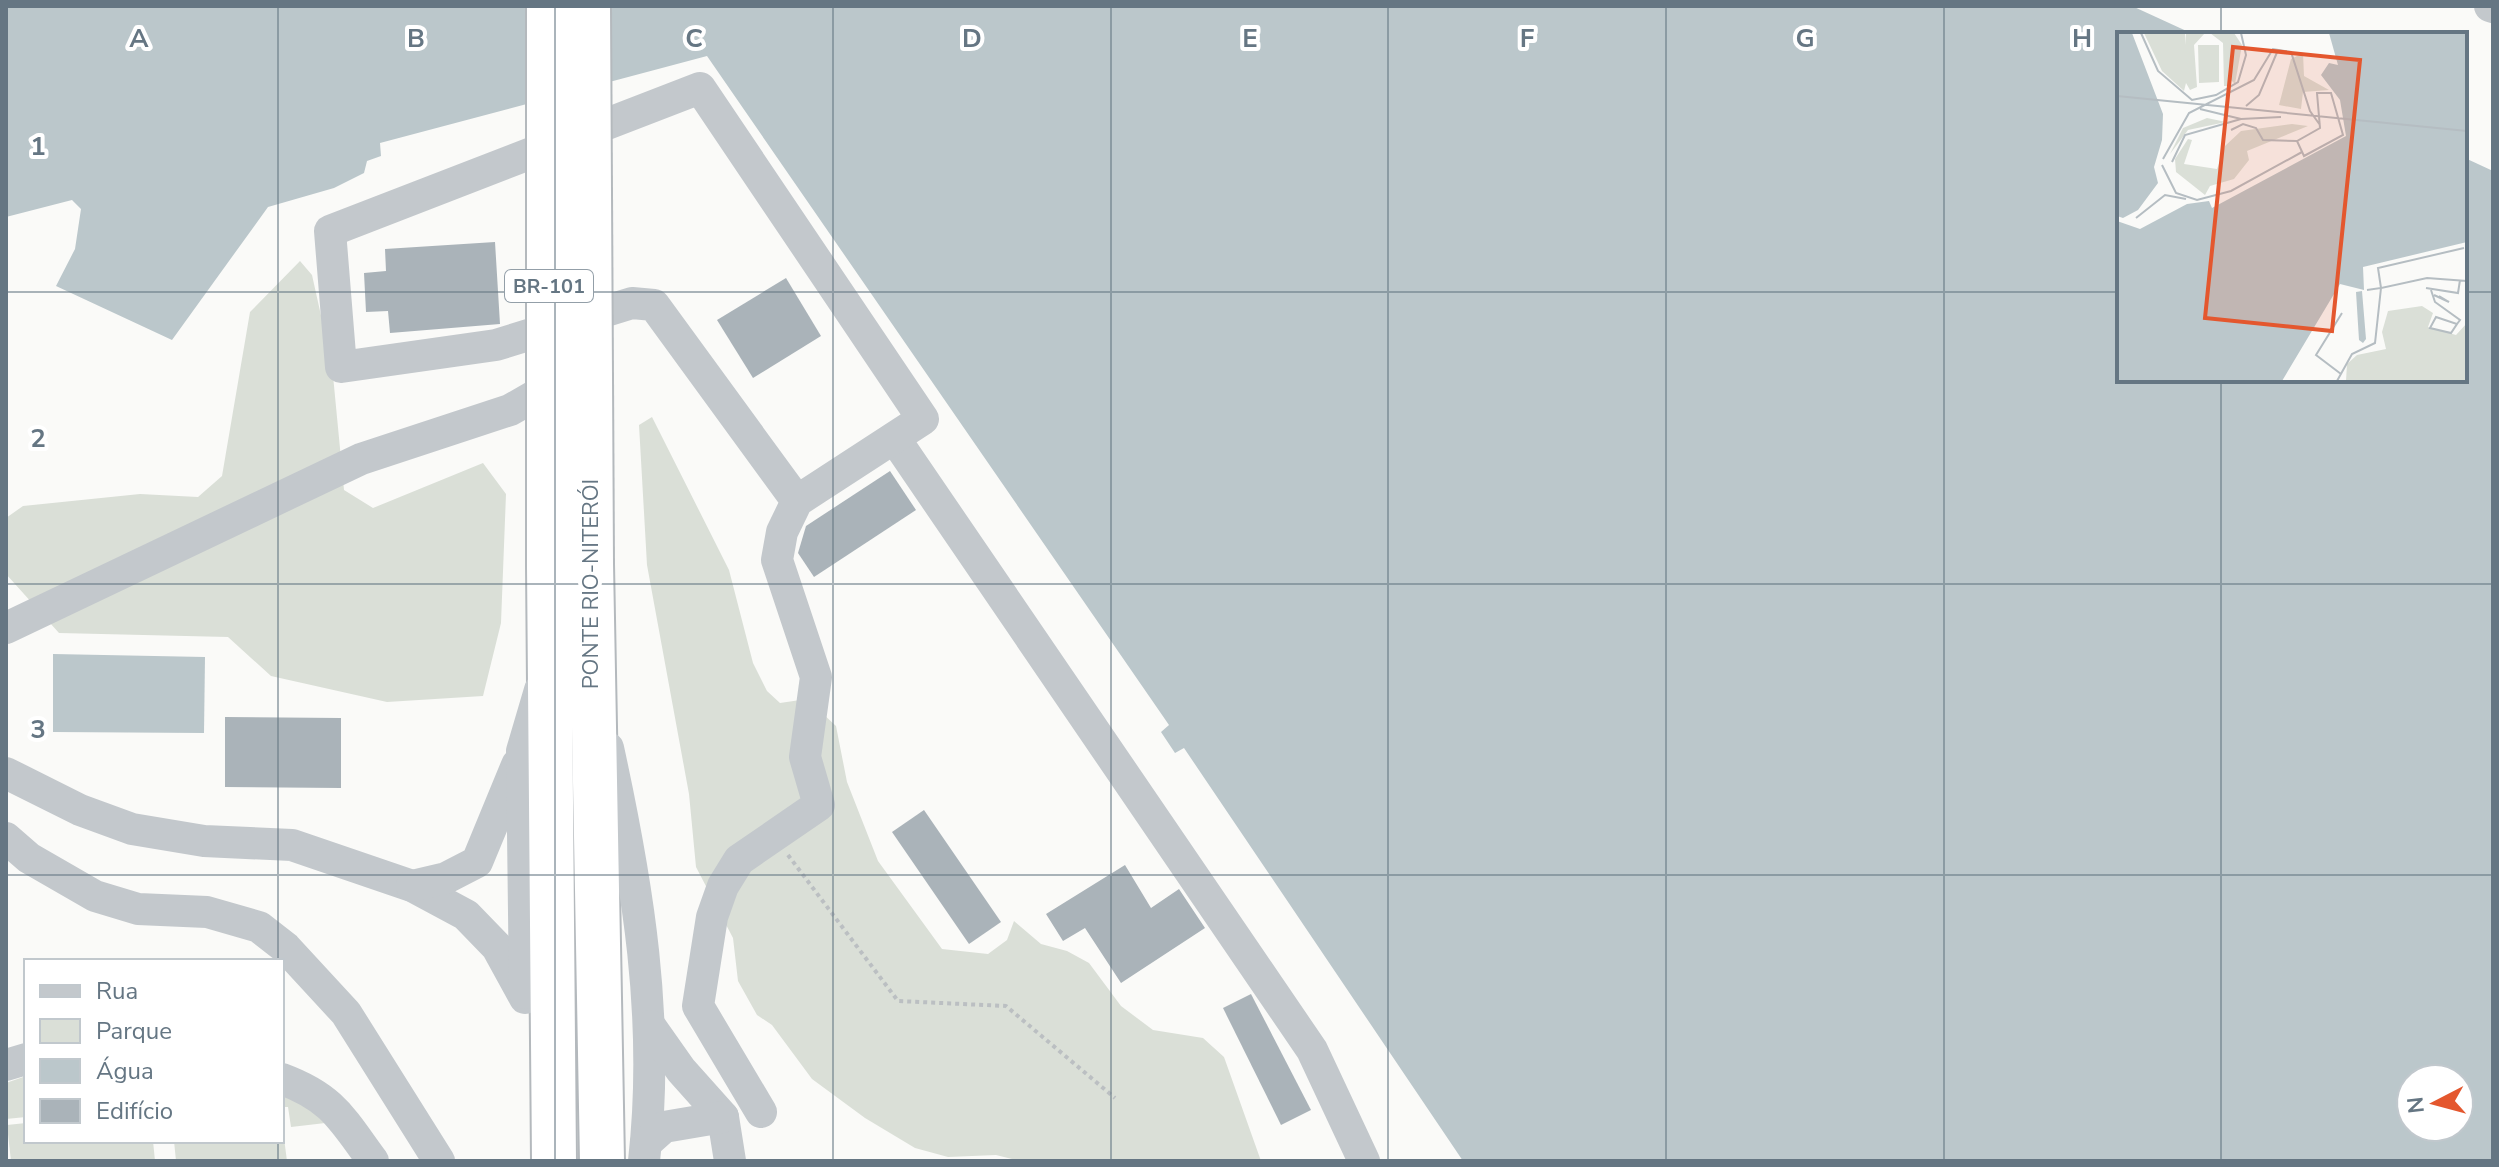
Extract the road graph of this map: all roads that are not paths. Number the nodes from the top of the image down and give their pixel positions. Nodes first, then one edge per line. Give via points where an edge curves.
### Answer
1 (549, 6) edge
2 (588, 6) edge
3 (632, 303) junction
4 (895, 439) junction
5 (797, 501) junction
6 (570, 565) junction
7 (6, 628) edge
8 (548, 664) junction
9 (591, 665) junction
10 (522, 751) junction
11 (6, 773) edge
12 (6, 838) edge
13 (412, 886) junction
14 (525, 998) junction
15 (650, 1026) junction
16 (554, 1078) junction
17 (284, 1080) edge
18 (761, 1112) dead end
19 (723, 1117) junction
20 (602, 1140) edge
21 (554, 1144) edge
22 (645, 1152) edge
23 (373, 1161) edge
24 (439, 1161) edge
25 (730, 1161) edge
26 (1364, 1161) edge

1 - 6 highway, PONTE RIO-NITERÓI / BR-101, bridge
2 - 6 highway, PONTE RIO-NITERÓI / BR-101, bridge
3 - 4 lane via 496,345 341,367 330,231 700,88 923,419
3 - 5 lane via 654,305
3 - 7 lane via 572,375 510,410 361,459
4 - 5 lane
4 - 26 lane via 1312,1050
5 - 18 lane via 782,532 777,560 816,677 805,757 819,805 739,860 723,886 712,917 698,1006
6 - 8 highway, PONTE RIO-NITERÓI / BR-101
6 - 9 highway, PONTE RIO-NITERÓI / BR-101
8 - 10 lane
8 - 16 highway, PONTE RIO-NITERÓI / BR-101
9 - 15 lane via 635,875
9 - 20 highway, PONTE RIO-NITERÓI / BR-101
10 - 13 lane via 477,862 446,878
10 - 14 lane
11 - 13 lane via 132,829 204,841 292,845
12 - 24 lane via 29,858 95,896 138,909 207,912 259,927 286,948 346,1013
13 - 14 lane via 466,915 497,947
14 - 16 lane
15 - 19 lane
15 - 22 lane
16 - 21 highway, PONTE RIO-NITERÓI / BR-101
17 - 23 lane via 313,1090 330,1104
19 - 22 lane via 664,1127
19 - 25 lane

